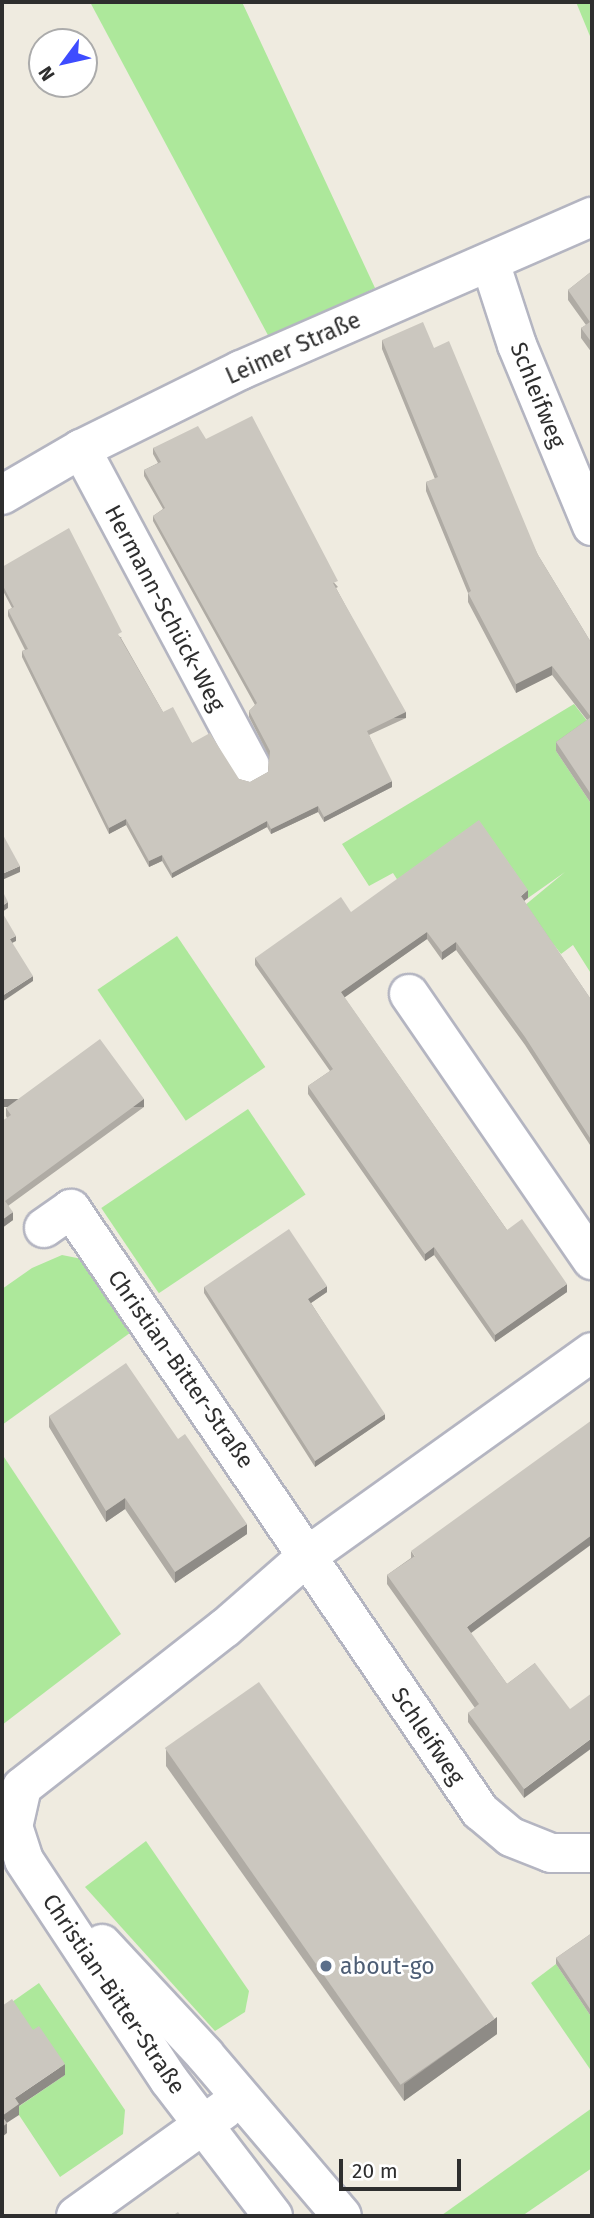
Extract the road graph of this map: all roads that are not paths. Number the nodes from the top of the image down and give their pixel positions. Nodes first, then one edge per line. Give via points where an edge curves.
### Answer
1 (592, 217) edge
2 (490, 262) junction
3 (81, 449) junction
4 (2, 495) edge
5 (592, 526) edge
6 (250, 766) dead end
7 (410, 994) dead end
8 (44, 1228) dead end
9 (592, 1260) edge
10 (592, 1352) edge
11 (306, 1557) junction
12 (592, 1853) edge
13 (24, 1860) junction
14 (239, 2097) junction
15 (207, 2125) junction
16 (76, 2216) edge
17 (273, 2216) edge
18 (342, 2216) edge

1 - 2 street, Leimer Straße
2 - 3 street, Leimer Straße via 241,370
2 - 5 street, Schleifweg via 517,345
3 - 4 street, Leimer Straße
3 - 6 street, Hermann-Schück-Weg
7 - 9 street
8 - 11 street, Christian-Bitter-Straße via 71,1209
10 - 11 street, Christian-Bitter-Straße
11 - 12 street, Schleifweg via 480,1811 511,1837 551,1853
11 - 13 street, Christian-Bitter-Straße via 233,1621 22,1787 13,1827
13 - 14 street, Christian-Bitter-Straße
13 - 15 street, Christian-Bitter-Straße via 169,2080
14 - 15 street
14 - 18 street, Christian-Bitter-Straße
15 - 16 street
15 - 17 street, Christian-Bitter-Straße

